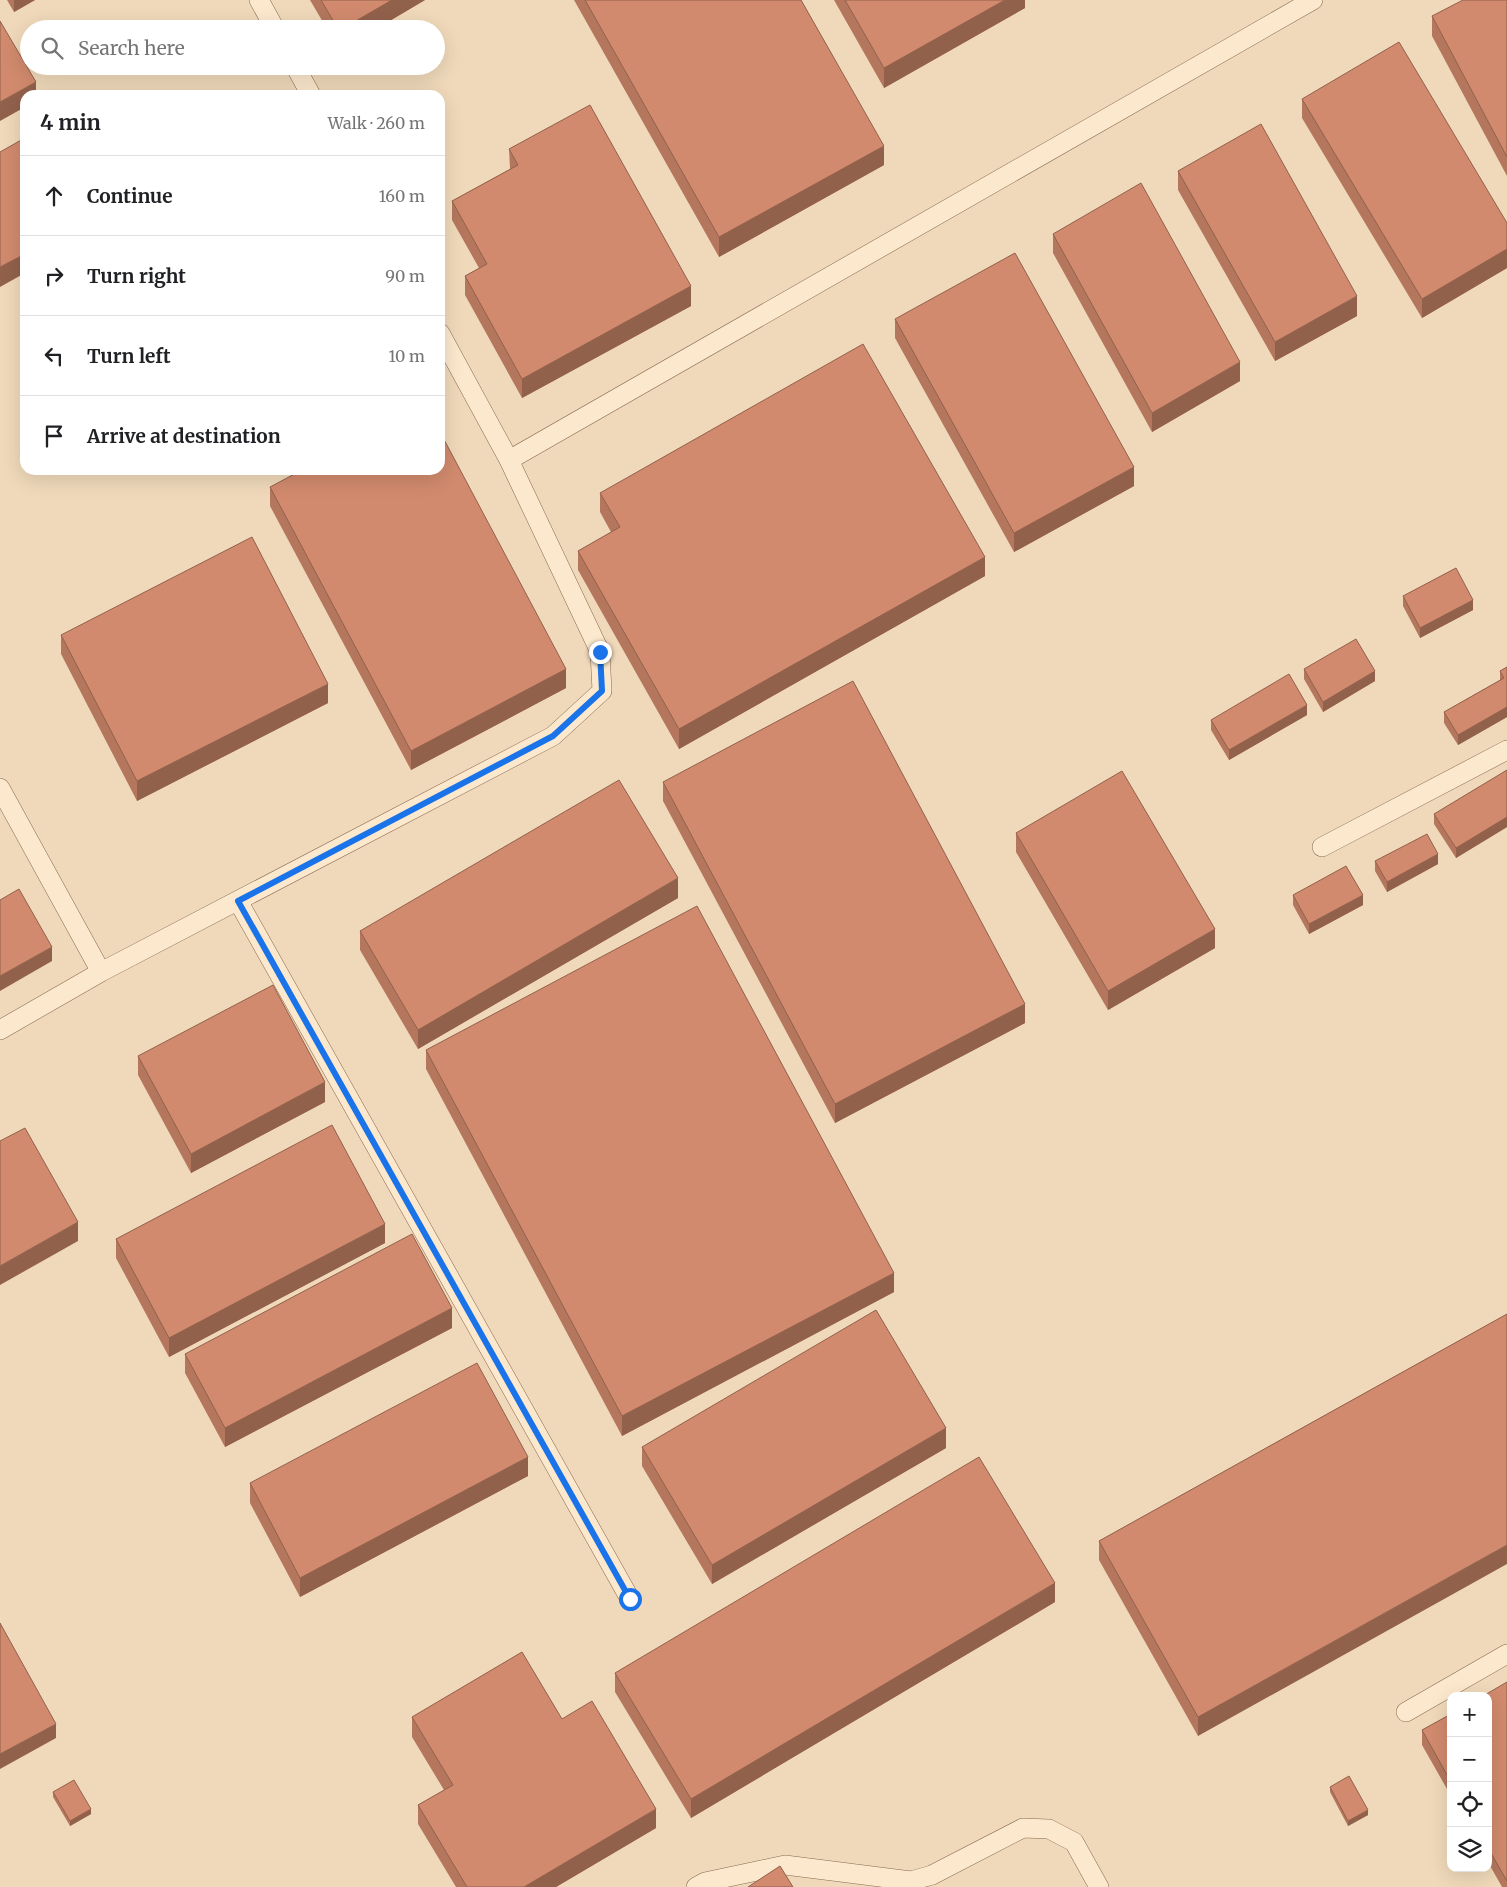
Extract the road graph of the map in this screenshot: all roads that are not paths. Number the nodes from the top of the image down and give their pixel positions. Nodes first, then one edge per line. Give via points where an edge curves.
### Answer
1 (259, 0) edge
2 (1313, 0) edge
3 (270, 20) edge
4 (300, 75) edge
5 (308, 90) edge
6 (445, 342) edge
7 (509, 460) junction
8 (1507, 750) edge
9 (0, 788) edge
10 (1322, 847) dead end
11 (238, 901) junction
12 (101, 972) junction
13 (0, 1030) edge
14 (630, 1599) dead end
15 (1507, 1654) edge
16 (1406, 1712) dead end
17 (696, 1887) edge
18 (1099, 1887) edge

1 - 3 lane
2 - 7 lane
4 - 5 lane
6 - 7 lane
7 - 11 lane via 600,652 602,691 553,736
8 - 10 lane
9 - 12 lane
11 - 12 lane
11 - 14 lane
12 - 13 lane
15 - 16 lane
17 - 18 lane via 705,1882 784,1865 911,1881 932,1875 1023,1828 1049,1829 1074,1842

